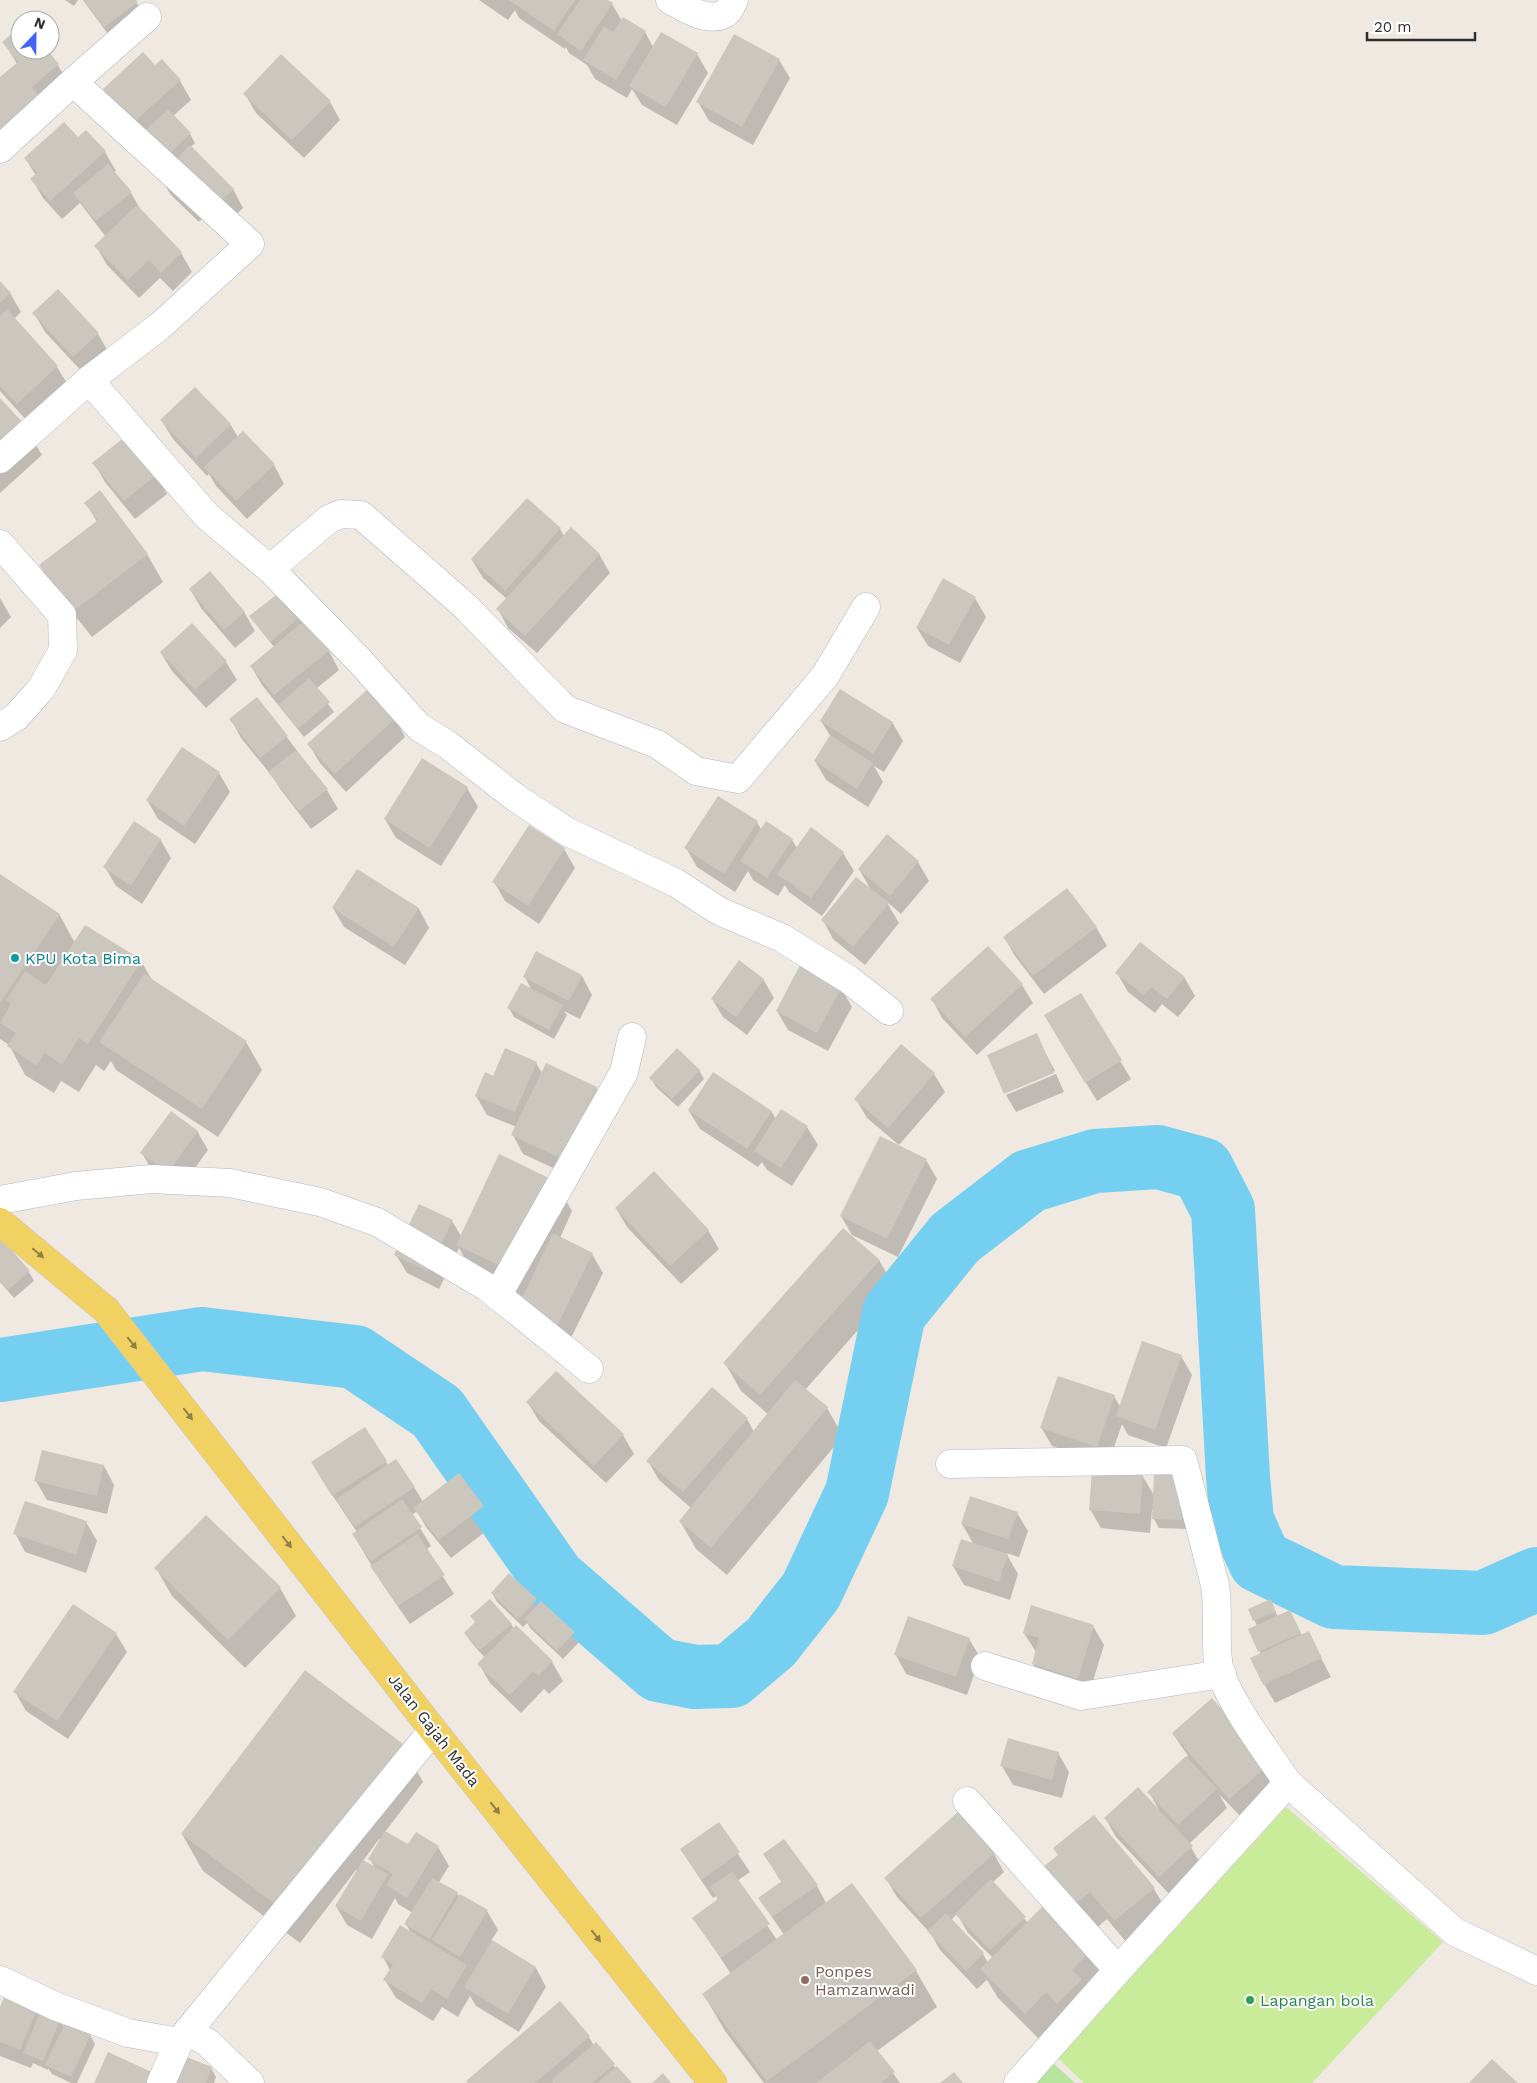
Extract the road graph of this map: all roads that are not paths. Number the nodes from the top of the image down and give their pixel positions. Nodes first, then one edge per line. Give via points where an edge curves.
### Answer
1 (670, 0) edge
2 (734, 0) edge
3 (147, 17) dead end
4 (73, 82) junction
5 (0, 149) edge
6 (89, 380) junction
7 (0, 459) edge
8 (0, 544) edge
9 (270, 569) junction
10 (866, 608) dead end
11 (0, 727) edge
12 (889, 1011) dead end
13 (632, 1036) dead end
14 (0, 1200) edge
15 (0, 1222) edge
16 (497, 1296) junction
17 (589, 1369) dead end
18 (950, 1464) dead end
19 (985, 1666) dead end
20 (1222, 1674) junction
21 (433, 1730) junction
22 (1288, 1783) junction
23 (967, 1801) dead end
24 (1118, 1970) junction
25 (1537, 1971) edge
26 (0, 1980) edge
27 (184, 2037) junction
28 (161, 2083) edge
29 (250, 2083) edge
30 (713, 2083) edge
31 (1018, 2083) edge

1 - 2 street via 688,10 717,17 728,12
3 - 4 street
4 - 5 street
4 - 6 street via 250,244 160,326
6 - 7 street
6 - 9 street via 207,516
8 - 11 street via 62,615 64,650 41,688 16,717
9 - 10 street via 329,519 341,514 362,514 465,606 565,709 657,744 696,771 738,779 825,676
9 - 12 street via 419,727 448,745 516,798 566,831 676,883 719,911 782,938 848,979
13 - 16 street via 624,1072
14 - 16 street via 76,1186 151,1179 230,1182 320,1202 377,1222
15 -> 21 main road, Jalan Gajah Mada via 106,1310
16 - 17 street
18 - 20 street via 1183,1460 1215,1585 1218,1663
19 - 20 street via 1081,1696
20 - 22 street via 1237,1706
21 - 27 street
21 -> 30 main road, Jalan Gajah Mada
22 - 24 street
22 - 25 street via 1455,1932
23 - 24 street
24 - 31 street
26 - 27 street via 55,2006 128,2033
27 - 28 street
27 - 29 street via 208,2043

